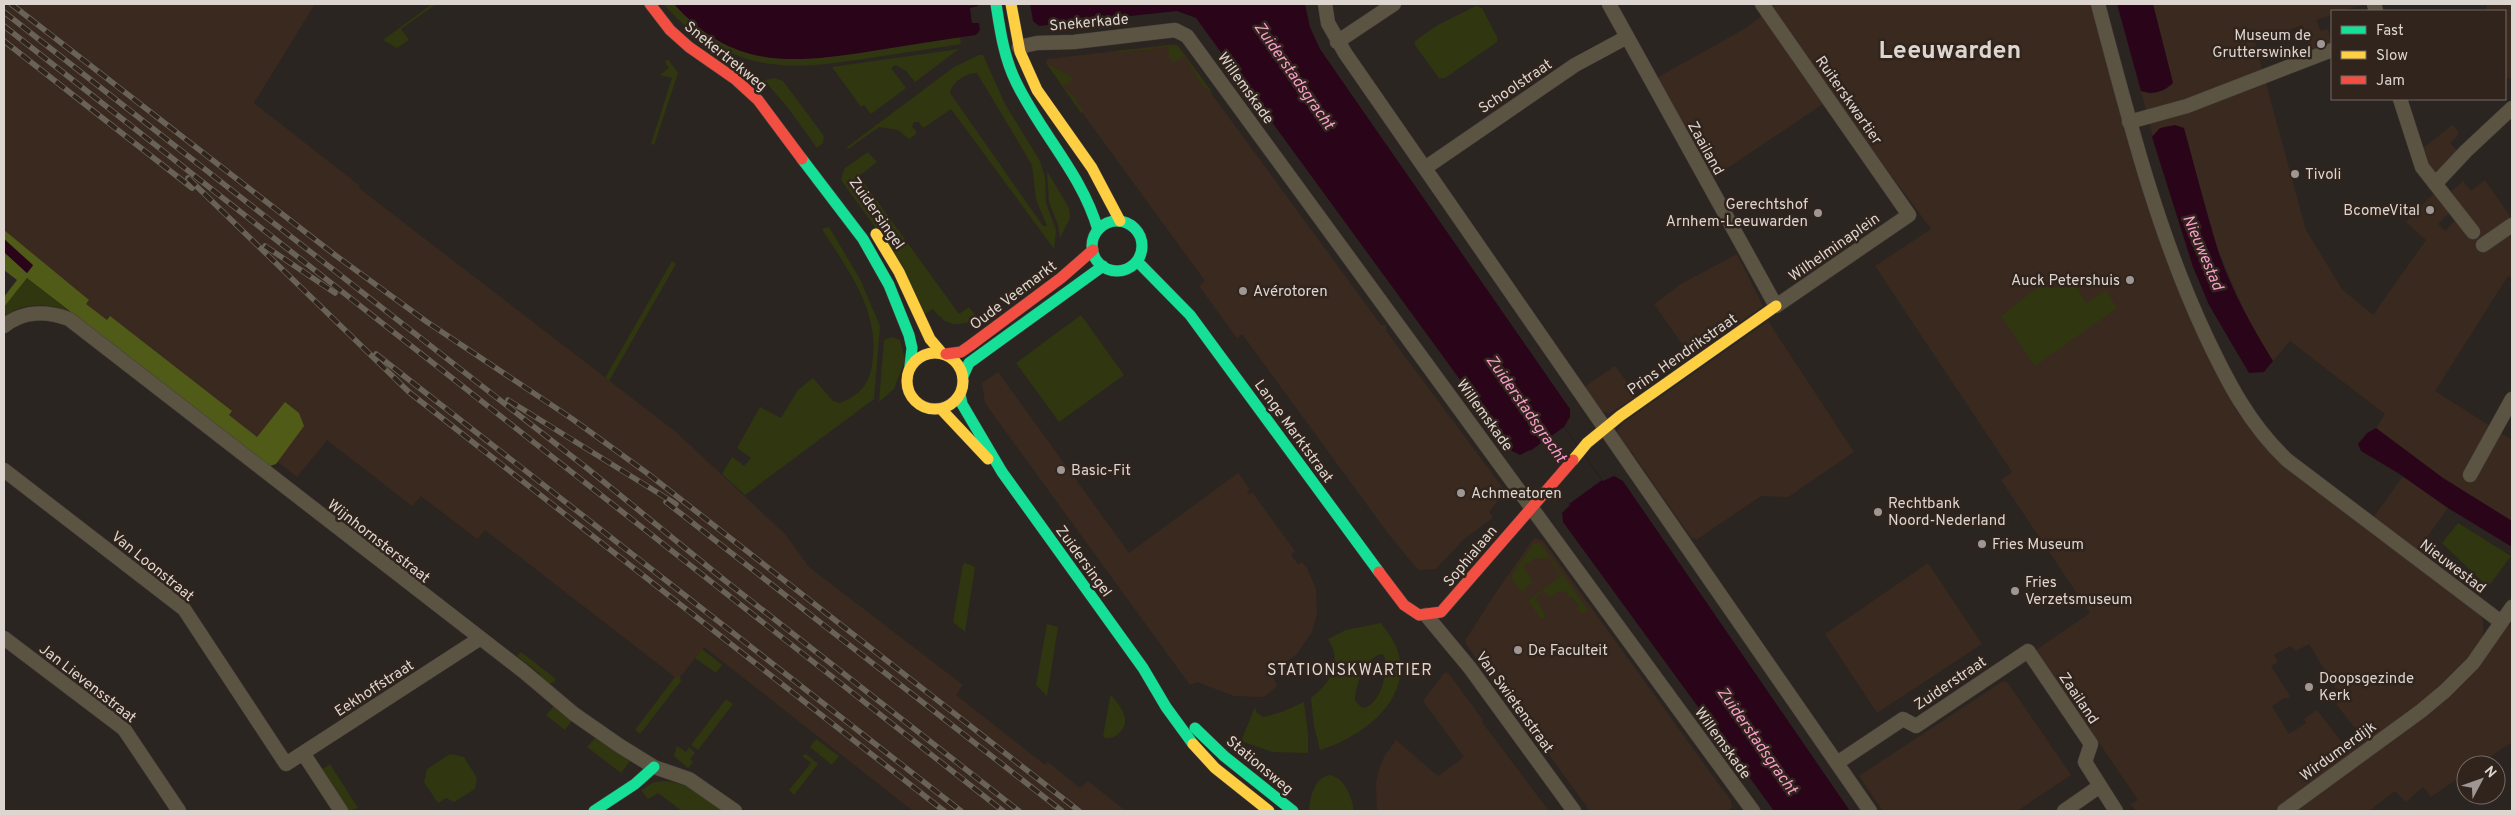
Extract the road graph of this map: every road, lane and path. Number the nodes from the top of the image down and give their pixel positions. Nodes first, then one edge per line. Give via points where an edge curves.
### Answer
1 (650, 4) edge
2 (658, 4) edge
3 (996, 4) edge
4 (1011, 4) edge
5 (1325, 4) edge
6 (1394, 4) edge
7 (1609, 4) edge
8 (1762, 4) edge
9 (2098, 4) edge
10 (1627, 37) junction
11 (1190, 39) joint
12 (1337, 42) junction
13 (1019, 47) junction
14 (2331, 50) edge
15 (722, 55) dead end
16 (2400, 100) edge
17 (2512, 108) edge
18 (2129, 122) junction
19 (1425, 168) junction
20 (819, 179) joint
21 (2435, 184) junction
22 (1910, 215) joint
23 (1120, 221) junction
24 (868, 223) dead end
25 (2512, 225) edge
26 (1098, 230) junction
27 (2473, 232) dead end
28 (2483, 245) dead end
29 (1092, 250) junction
30 (1137, 261) junction
31 (1103, 266) junction
32 (1776, 306) junction
33 (4, 326) edge
34 (943, 353) junction
35 (910, 366) junction
36 (963, 376) junction
37 (960, 394) junction
38 (2512, 399) edge
39 (941, 408) junction
40 (1605, 428) junction
41 (4, 470) edge
42 (1002, 472) junction
43 (2470, 475) dead end
44 (1553, 482) joint
45 (1531, 507) junction
46 (2512, 610) edge
47 (1426, 615) junction
48 (2501, 622) junction
49 (4, 638) edge
50 (479, 639) junction
51 (2007, 665) joint
52 (1143, 668) junction
53 (1208, 741) joint
54 (1199, 750) joint
55 (304, 753) junction
56 (1837, 763) junction
57 (286, 764) joint
58 (654, 767) junction
59 (2100, 786) junction
60 (179, 811) edge
61 (341, 811) edge
62 (594, 811) edge
63 (735, 811) edge
64 (1269, 811) edge
65 (1293, 811) edge
66 (1574, 811) edge
67 (1752, 811) edge
68 (1870, 811) edge
69 (2064, 811) edge
70 (2116, 811) edge
71 (2284, 811) edge

1 - 20 main road, Snekertrekweg via 670,30 689,47 735,79 758,100
2 - 15 main road, Snekertrekweg via 682,28
3 - 26 main road via 1015,82 1089,198
4 - 13 main road
5 - 12 street via 1328,23
6 - 12 street
7 - 10 street, Zaailand
8 - 22 street, Ruiterskwartier
9 - 18 street, Nieuwestad
10 - 19 street, Schoolstraat via 1575,65
10 - 32 street, Zaailand
11 - 13 street, Snekerkade via 1175,30
11 - 45 street, Willemskade
12 - 19 street
13 - 23 main road via 1037,90 1092,168
14 - 18 street via 2192,103
16 - 21 street via 2422,167
17 - 21 street
18 - 48 street, Nieuwestad via 2173,259 2195,312 2232,389 2266,439
19 - 40 street
20 - 35 main road, Zuidersingel via 863,239 889,285 909,336 912,348
21 - 27 street
22 - 32 street, Wilhelminaplein
23 - 26 main road
23 - 30 main road via 1130,224 1141,241
24 - 34 main road, Zuidersingel via 892,258 930,339
25 - 28 street
26 - 29 main road
29 - 31 main road
29 - 34 main road, Oude Veemarkt via 1061,278 961,352
30 - 31 main road via 1121,270
30 - 47 main road, Lange Marktstraat via 1190,315 1404,605 1419,615
31 - 36 main road, Oude Veemarkt via 969,363
32 - 40 main road, Prins Hendrikstraat
33 - 50 street, Wijnhornsterstraat via 17,318 36,313 56,314 69,319
34 - 35 main road via 923,354
34 - 36 main road via 954,359
35 - 39 main road via 906,382 912,398 925,408
36 - 37 main road
37 - 39 main road via 955,401
37 - 42 main road, Zuidersingel via 962,404
38 - 43 street
39 - 42 main road, Zuidersingel
40 - 44 main road, Prins Hendrikstraat
40 - 56 street
41 - 57 street, Van Loonstraat via 184,609
42 - 52 main road, Zuidersingel
44 - 45 main road, Sophialaan
45 - 47 main road, Sophialaan via 1449,604 1441,612
45 - 67 street, Willemskade
46 - 48 street, Wirdumerdijk
47 - 66 street, Van Swietenstraat via 1470,668
48 - 71 street, Wirdumerdijk via 2473,662 2444,691
49 - 60 street, Jan Lievensstraat via 124,729
50 - 55 street, Eekhoffstraat
50 - 58 street, Wijnhornsterstraat via 574,714
51 - 56 street, Zuiderstraat via 1916,726 1903,719
51 - 59 street, Zaailand via 2028,652 2091,744 2085,762
52 - 53 main road, Zuidersingel
52 - 54 main road, Zuidersingel via 1154,690
53 - 65 main road, Stationsweg
54 - 64 main road, Stationsweg
55 - 57 street, Eekhoffstraat
55 - 61 street
56 - 68 street
58 - 62 main road
58 - 63 street, Wijnhornsterstraat via 689,779
59 - 69 street
59 - 70 street, Zaailand

